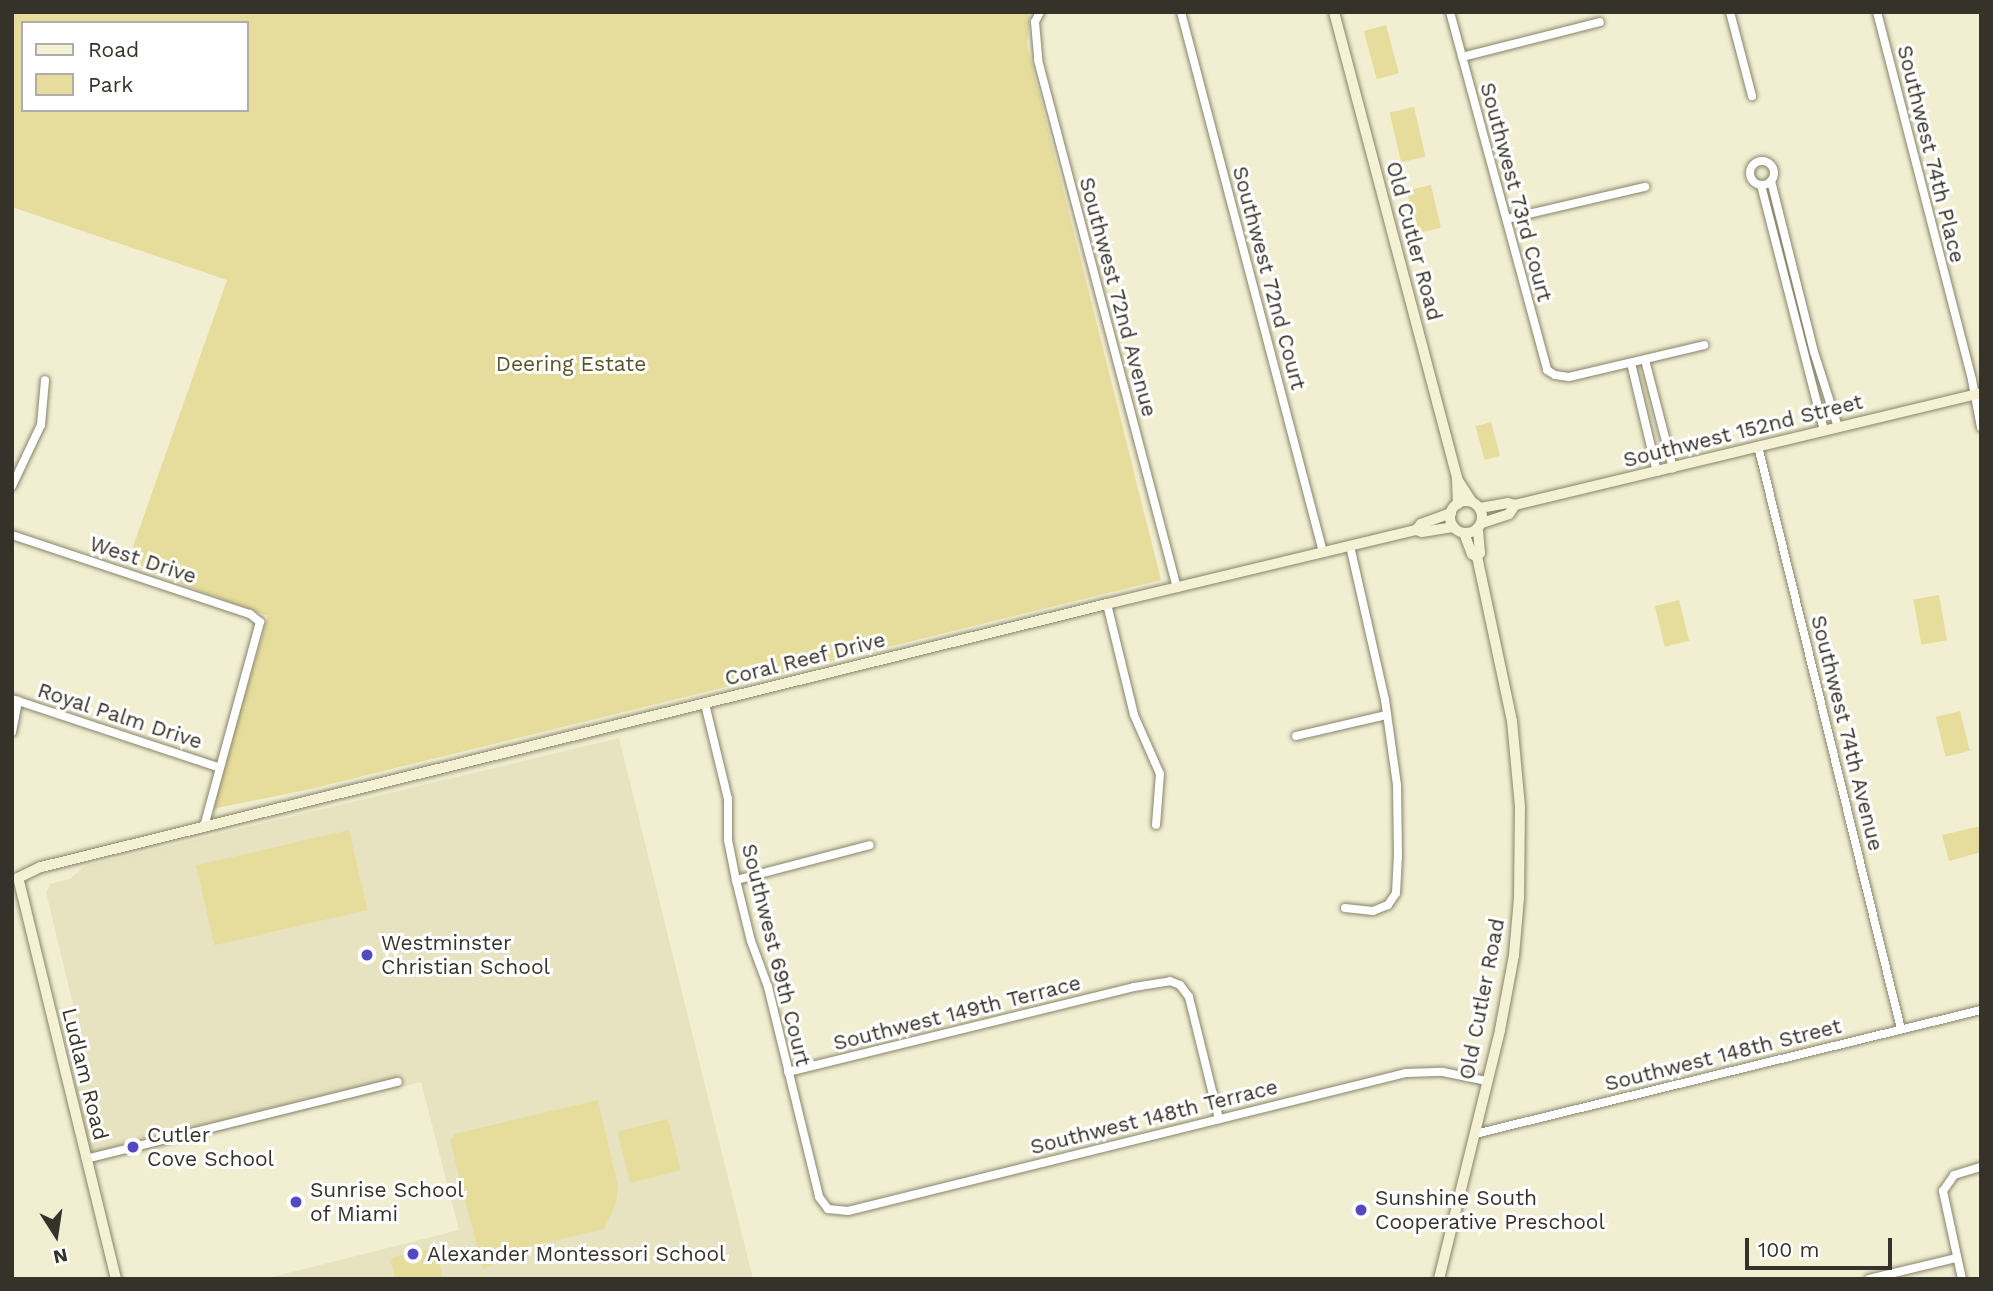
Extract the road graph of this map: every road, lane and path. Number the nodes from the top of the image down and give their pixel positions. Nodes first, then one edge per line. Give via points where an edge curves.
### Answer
1 (1181, 12) edge
2 (1334, 12) edge
3 (1450, 12) edge
4 (1730, 12) edge
5 (1877, 12) edge
6 (1039, 13) edge
7 (1600, 22) dead end
8 (1462, 57) junction
9 (1752, 96) dead end
10 (1772, 181) junction
11 (1760, 185) junction
12 (1645, 187) dead end
13 (1507, 219) junction
14 (1783, 249) junction
15 (1704, 345) dead end
16 (1810, 353) junction
17 (1645, 360) junction
18 (1631, 363) junction
19 (45, 380) dead end
20 (1978, 394) edge
21 (1838, 427) junction
22 (1981, 427) edge
23 (1824, 430) junction
24 (1758, 446) junction
25 (1673, 468) junction
26 (1657, 472) junction
27 (1457, 479) junction
28 (12, 486) edge
29 (1476, 505) junction
30 (1515, 505) junction
31 (1454, 509) junction
32 (1480, 526) junction
33 (1453, 527) junction
34 (1416, 530) junction
35 (1464, 533) junction
36 (12, 536) edge
37 (1350, 546) junction
38 (1323, 552) junction
39 (1476, 557) junction
40 (1177, 588) junction
41 (1107, 604) junction
42 (15, 700) edge
43 (705, 704) junction
44 (1387, 715) junction
45 (12, 732) edge
46 (1296, 736) dead end
47 (218, 767) junction
48 (1156, 825) dead end
49 (204, 827) junction
50 (870, 845) dead end
51 (15, 879) edge
52 (736, 880) junction
53 (1345, 908) dead end
54 (1981, 1010) edge
55 (1901, 1029) junction
56 (788, 1072) junction
57 (1487, 1081) junction
58 (398, 1082) dead end
59 (1219, 1119) junction
60 (1475, 1134) junction
61 (86, 1159) junction
62 (1981, 1167) edge
63 (831, 1210) joint
64 (1956, 1258) junction
65 (116, 1279) edge
66 (1439, 1279) edge
67 (1869, 1279) edge
68 (1962, 1279) edge

1 - 38 street, Southwest 72nd Court
2 - 27 main road, Old Cutler Road
3 - 8 street, Southwest 73rd Court
4 - 9 street
5 - 20 street, Southwest 74th Place
6 - 40 street, Southwest 72nd Avenue via 1035,32 1038,60
7 - 8 street
8 - 13 street, Southwest 73rd Court
10 - 11 street
10 - 11 street via 1772,166 1758,162 1750,175
10 - 14 street
11 - 14 street
12 - 13 street
13 - 18 street, Southwest 73rd Court via 1543,362 1556,375 1569,377
14 - 16 street
15 - 17 street
16 - 21 street
16 - 23 street
17 - 18 street
17 - 25 street
18 - 26 street
19 - 28 street via 41,425
20 - 21 main road, Southwest 152nd Street
20 - 22 street, Southwest 74th Place
21 - 23 main road, Southwest 152nd Street
23 - 24 main road, Southwest 152nd Street
24 - 25 main road, Southwest 152nd Street
24 - 55 street, Southwest 74th Avenue
25 - 26 main road, Southwest 152nd Street
26 - 30 main road, Southwest 152nd Street
27 - 29 main road, Old Cutler Road
27 - 31 main road, Old Cutler Road
29 - 30 main road, Southwest 152nd Street
29 - 31 main road
29 - 32 main road, Old Cutler Road
30 - 32 main road, Southwest 152nd Street via 1509,514
31 - 33 main road, Old Cutler Road
31 - 34 main road, Coral Reef Drive
32 - 35 main road
32 - 39 main road, Old Cutler Road
33 - 34 main road, Coral Reef Drive
33 - 35 main road
34 - 37 main road, Coral Reef Drive
35 - 39 main road, Old Cutler Road
36 - 47 street, West Drive via 250,614 260,622
37 - 38 main road, Coral Reef Drive
37 - 44 street
38 - 40 main road, Coral Reef Drive
39 - 57 main road, Old Cutler Road via 1508,693 1520,807 1514,955
40 - 41 main road, Coral Reef Drive
41 - 43 main road, Coral Reef Drive
41 - 48 street via 1135,717 1160,775
42 - 45 street
42 - 47 street, Royal Palm Drive
43 - 49 main road, Coral Reef Drive
43 - 52 street, Southwest 69th Court via 727,794
44 - 46 street
44 - 53 street via 1397,790 1396,893 1380,910
47 - 49 street
49 - 51 main road via 41,867
50 - 52 street
51 - 61 main road, Ludlam Road
52 - 56 street, Southwest 69th Court
54 - 55 street, Southwest 148th Street
55 - 60 street, Southwest 148th Street
56 - 59 street, Southwest 149th Terrace via 1170,981 1185,990
56 - 63 street, Southwest 69th Court via 819,1197
57 - 59 street, Southwest 148th Terrace via 1443,1072 1411,1073
57 - 60 main road, Old Cutler Road
58 - 61 street
59 - 63 street, Southwest 148th Terrace via 848,1211
60 - 66 main road, Old Cutler Road
61 - 65 main road, Ludlam Road
62 - 64 street via 1950,1179 1943,1199
64 - 67 street
64 - 68 street

